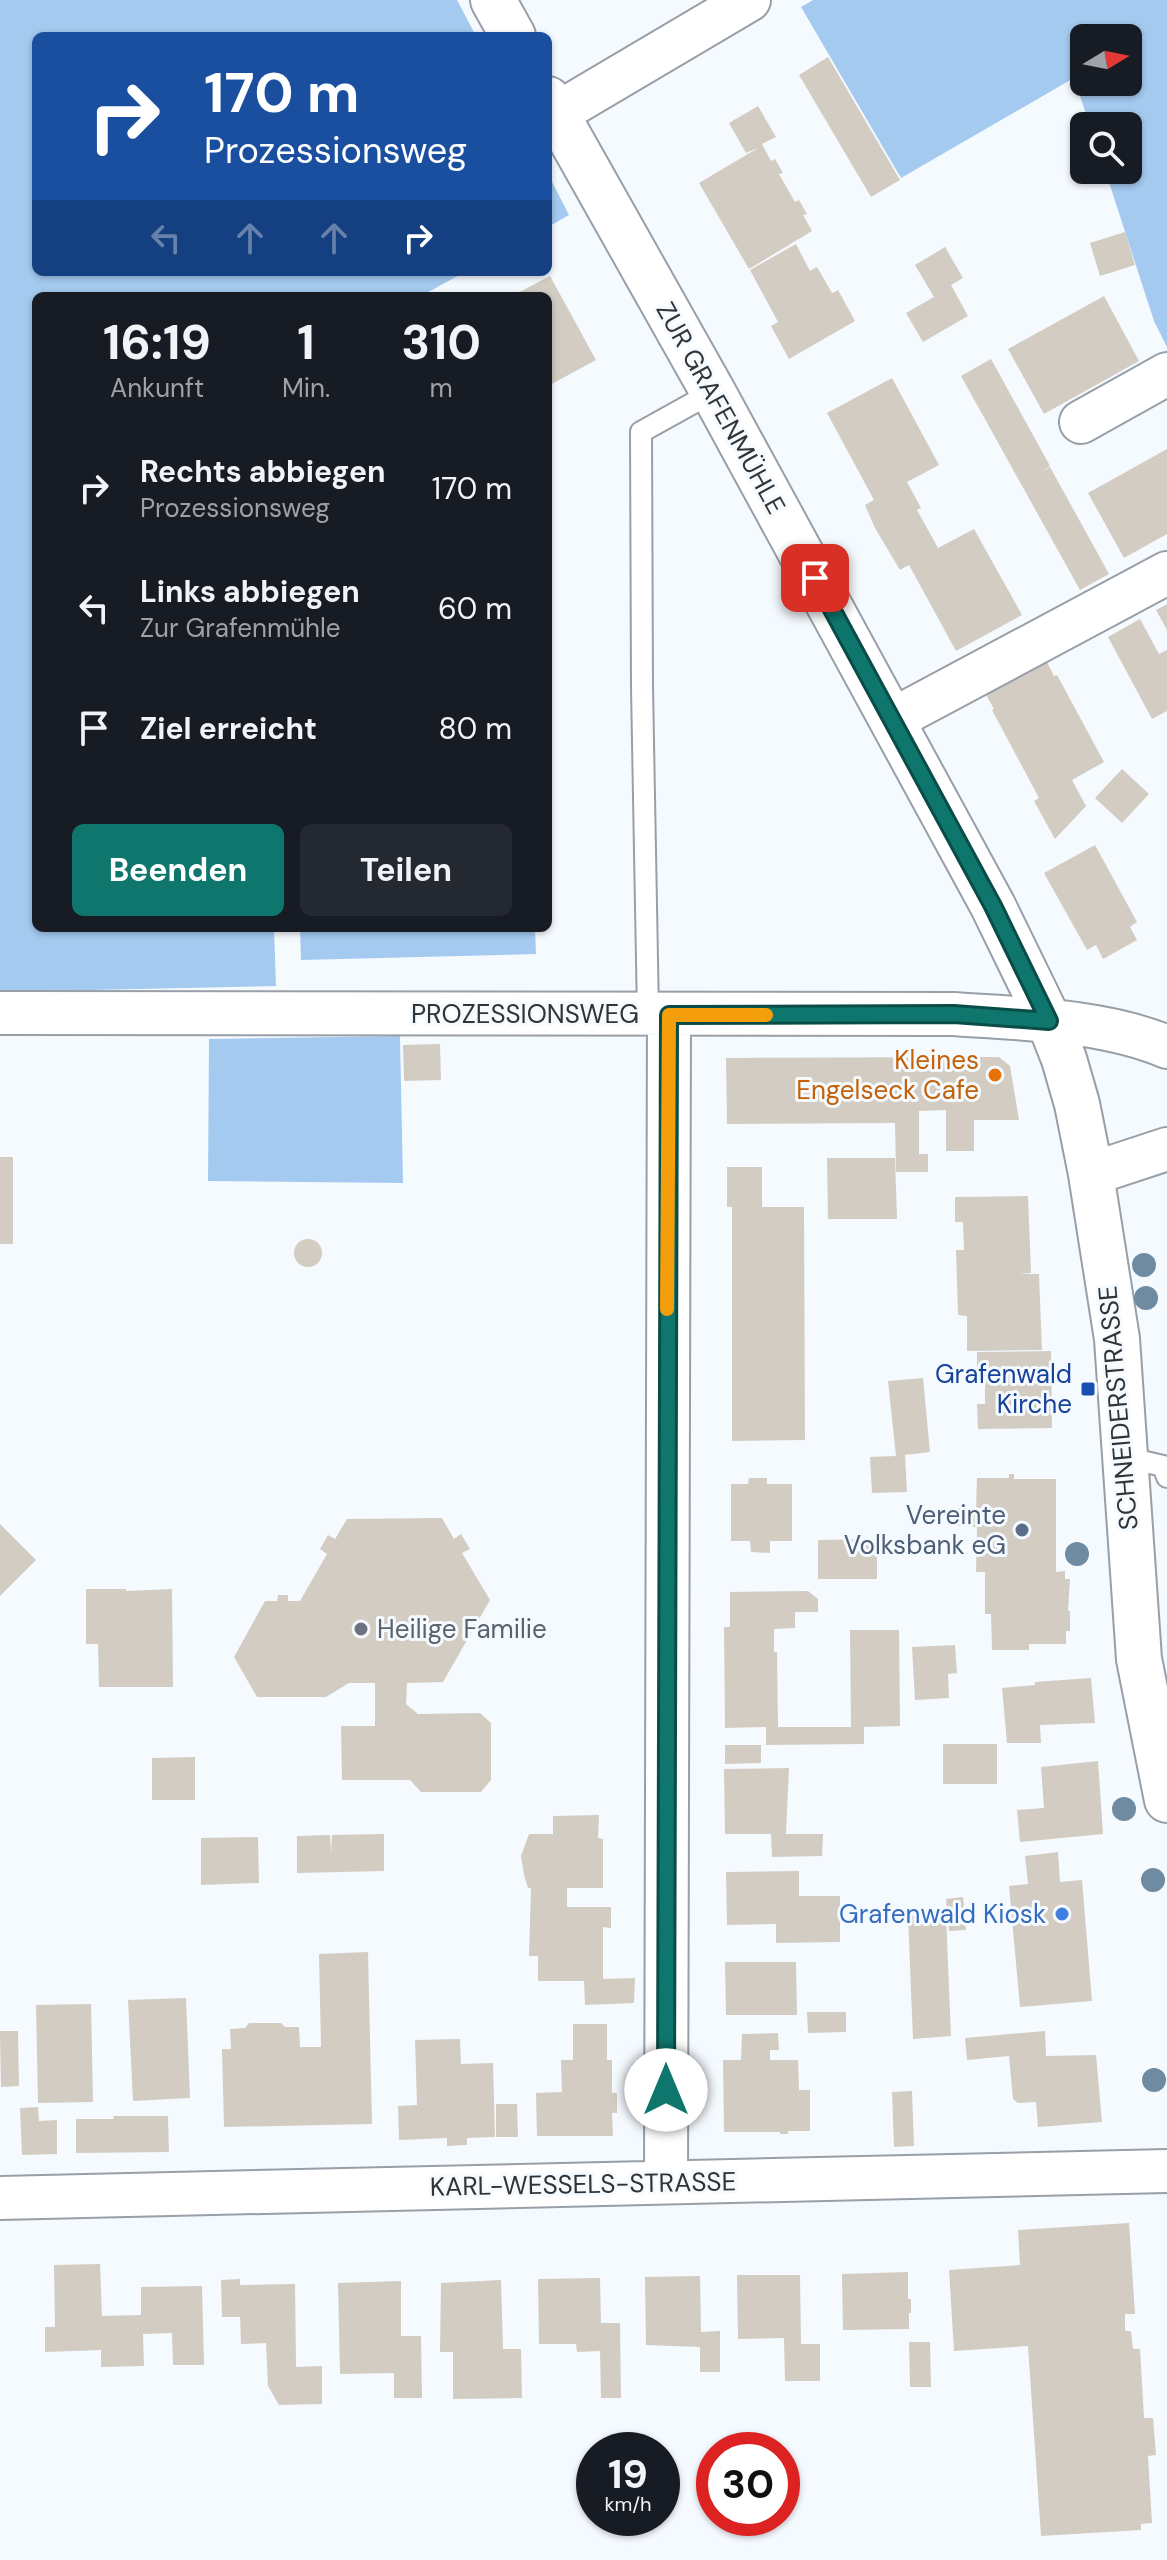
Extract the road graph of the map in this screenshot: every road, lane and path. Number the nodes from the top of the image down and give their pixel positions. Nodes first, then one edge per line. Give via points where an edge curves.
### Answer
1 (493, 0) edge
2 (749, 0) edge
3 (511, 32) edge
4 (552, 106) edge
5 (1167, 374) edge
6 (713, 392) junction
7 (1081, 422) dead end
8 (1167, 573) edge
9 (892, 720) junction
10 (0, 1013) edge
11 (658, 1015) junction
12 (1049, 1021) junction
13 (1167, 1047) edge
14 (1167, 1149) edge
15 (1091, 1174) junction
16 (1124, 1457) junction
17 (1167, 1477) edge
18 (1158, 1709) edge
19 (1167, 1800) edge
20 (1167, 2171) edge
21 (666, 2182) junction
22 (0, 2198) edge

1 - 3 street
2 - 4 street
4 - 6 street, ZUR GRAFENMÜHLE
5 - 7 street
6 - 9 street, ZUR GRAFENMÜHLE
6 - 11 lane via 641,432 642,687
8 - 9 street
9 - 12 street, ZUR GRAFENMÜHLE
10 - 11 street, PROZESSIONSWEG
11 - 12 street, PROZESSIONSWEG via 954,1014
11 - 21 street
12 - 13 street, PROZESSIONSWEG via 1143,1037
12 - 15 street, SCHNEIDERSTRASSE via 1077,1104
14 - 15 street
15 - 16 street, SCHNEIDERSTRASSE via 1117,1339
16 - 17 lane via 1163,1466
16 - 18 street, SCHNEIDERSTRASSE via 1139,1659
18 - 19 street, SCHNEIDERSTRASSE
20 - 21 street, KARL-WESSELS-STRASSE
21 - 22 street, KARL-WESSELS-STRASSE

